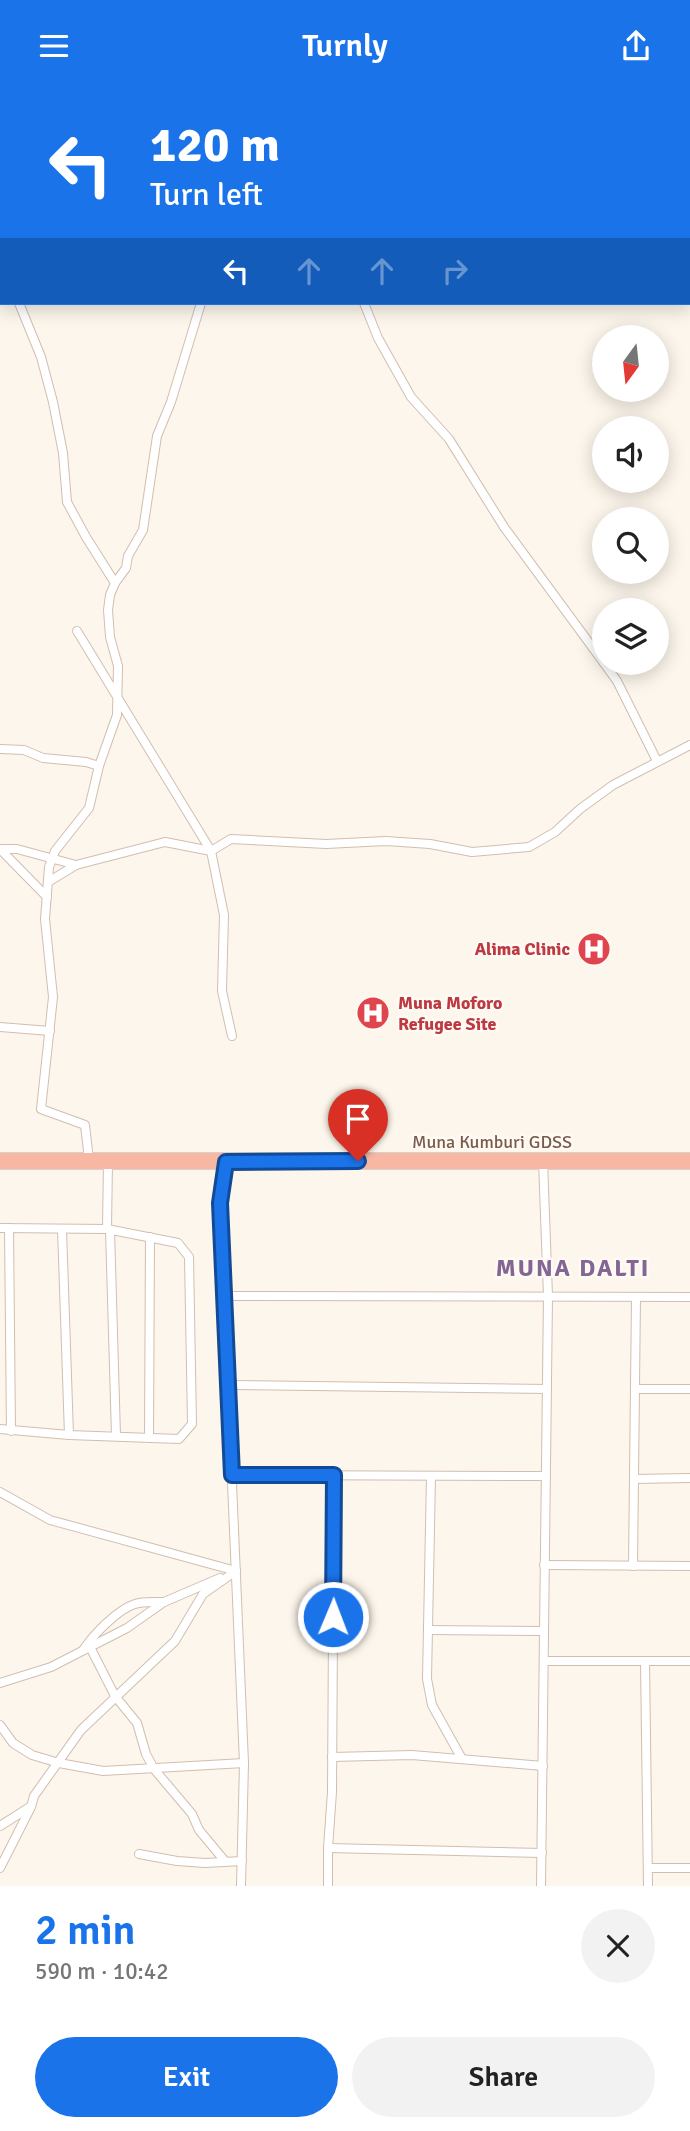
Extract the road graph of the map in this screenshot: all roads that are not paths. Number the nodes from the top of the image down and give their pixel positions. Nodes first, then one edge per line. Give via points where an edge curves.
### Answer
1 (20, 305) edge
2 (200, 305) edge
3 (365, 305) edge
4 (115, 583) junction
5 (77, 631) dead end
6 (592, 647) edge
7 (613, 675) edge
8 (117, 701) junction
9 (690, 745) edge
10 (0, 749) edge
11 (657, 761) junction
12 (99, 766) junction
13 (0, 849) edge
14 (211, 851) junction
15 (52, 859) junction
16 (76, 865) junction
17 (48, 882) junction
18 (47, 897) junction
19 (0, 1027) edge
20 (50, 1031) junction
21 (232, 1036) dead end
22 (0, 1151) edge
23 (88, 1151) junction
24 (690, 1151) edge
25 (0, 1161) edge
26 (108, 1161) junction
27 (542, 1161) junction
28 (690, 1161) edge
29 (226, 1162) junction
30 (5, 1228) edge
31 (62, 1229) junction
32 (108, 1230) junction
33 (150, 1237) junction
34 (224, 1296) junction
35 (548, 1296) junction
36 (636, 1297) junction
37 (690, 1297) edge
38 (228, 1385) junction
39 (547, 1389) junction
40 (635, 1389) junction
41 (690, 1389) edge
42 (0, 1430) edge
43 (11, 1430) junction
44 (69, 1435) junction
45 (116, 1436) junction
46 (149, 1438) junction
47 (232, 1475) junction
48 (334, 1475) junction
49 (431, 1476) junction
50 (545, 1476) junction
51 (690, 1478) edge
52 (634, 1479) junction
53 (0, 1492) edge
54 (544, 1565) junction
55 (633, 1566) junction
56 (690, 1566) edge
57 (236, 1571) junction
58 (164, 1602) junction
59 (428, 1630) junction
60 (544, 1631) junction
61 (87, 1648) junction
62 (544, 1661) junction
63 (645, 1661) junction
64 (690, 1661) edge
65 (0, 1683) edge
66 (115, 1696) junction
67 (0, 1725) edge
68 (332, 1757) junction
69 (462, 1759) junction
70 (58, 1763) junction
71 (244, 1763) junction
72 (543, 1766) junction
73 (154, 1769) junction
74 (30, 1807) junction
75 (0, 1826) edge
76 (328, 1848) junction
77 (542, 1853) junction
78 (3, 1854) edge
79 (139, 1854) dead end
80 (224, 1860) junction
81 (242, 1861) junction
82 (0, 1868) edge
83 (648, 1868) junction
84 (690, 1868) edge
85 (241, 1886) edge
86 (328, 1886) edge
87 (541, 1886) edge
88 (648, 1886) edge

1 - 4 street via 53,402 66,502
2 - 4 street via 157,436 143,530
3 - 6 street via 411,397 449,439 504,527
4 - 8 street via 108,610 118,666
5 - 8 street
7 - 11 street
8 - 12 street via 117,715
8 - 14 street
9 - 11 street
10 - 12 street
11 - 14 street via 614,785 529,847 472,852 386,841 231,839
12 - 15 street via 89,808
13 - 15 street
13 - 18 street
14 - 16 street via 165,842
14 - 21 street via 224,915 222,991
15 - 16 street
15 - 17 street
16 - 17 street
17 - 18 street
18 - 20 street via 53,997
19 - 20 street
20 - 23 street via 41,1108 85,1125
22 - 23 highway, Muna Kumburi GDSS
23 - 24 highway, Muna Kumburi GDSS
25 - 26 highway, Muna Kumburi GDSS
26 - 29 highway, Muna Kumburi GDSS
26 - 32 street
27 - 28 highway, Muna Kumburi GDSS
27 - 29 highway, Muna Kumburi GDSS
27 - 35 street
29 - 34 street via 220,1203
30 - 31 street
30 - 43 street
31 - 32 street
31 - 44 street
32 - 33 street
32 - 45 street
33 - 46 street
33 - 46 street via 178,1243 189,1257 192,1424 179,1439
34 - 35 street
34 - 38 street
35 - 36 street
35 - 39 street
36 - 37 street
36 - 40 street
38 - 39 street
38 - 47 street
39 - 50 street
40 - 41 street
40 - 52 street
42 - 43 street
43 - 44 street
44 - 45 street
45 - 46 street
47 - 48 street
47 - 57 street
48 - 49 street
48 - 68 street
49 - 50 street
49 - 59 street
50 - 54 street
51 - 52 street
52 - 55 street
53 - 57 street via 50,1520
54 - 55 street
54 - 60 street
55 - 56 street
57 - 58 street
57 - 66 street via 203,1594 175,1641
57 - 71 street
58 - 61 street
58 - 61 street via 135,1603 91,1638
59 - 60 street
59 - 69 street via 427,1679 432,1705
60 - 62 street
61 - 65 street via 51,1667
61 - 66 street
62 - 63 street
62 - 72 street
63 - 64 street
63 - 83 street
66 - 70 street via 81,1730
66 - 73 street via 137,1723
67 - 70 street via 13,1743
68 - 69 street
68 - 76 street
69 - 72 street
70 - 73 street via 103,1771
70 - 74 street
71 - 73 street
71 - 81 street
72 - 77 street
73 - 80 street
74 - 75 street
74 - 78 street
76 - 77 street
76 - 86 street
77 - 87 street
78 - 82 street
79 - 80 street via 205,1863
80 - 81 street
81 - 85 street
83 - 84 street
83 - 88 street

